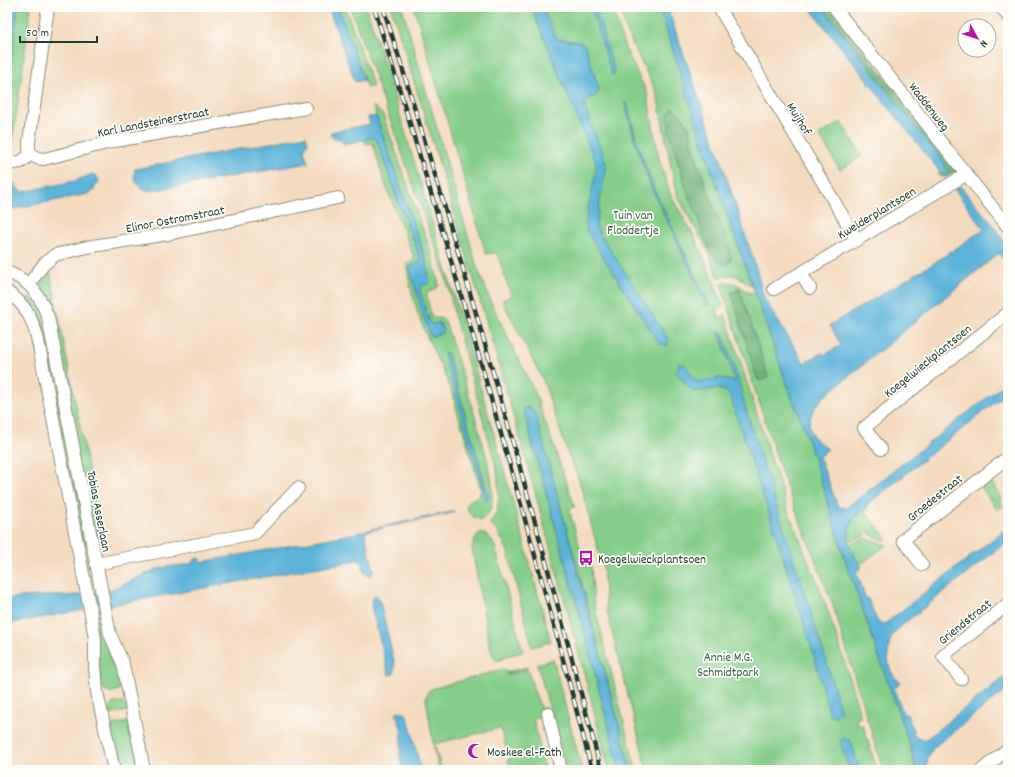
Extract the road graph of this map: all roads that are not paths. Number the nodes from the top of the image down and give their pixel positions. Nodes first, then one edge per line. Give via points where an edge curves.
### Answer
1 (48, 7) edge
2 (834, 7) edge
3 (1001, 7) edge
4 (720, 8) edge
5 (1008, 16) edge
6 (306, 108) dead end
7 (31, 154) junction
8 (8, 164) edge
9 (967, 174) junction
10 (338, 198) dead end
11 (1007, 222) edge
12 (857, 240) junction
13 (7, 272) edge
14 (801, 273) junction
15 (29, 284) junction
16 (810, 288) dead end
17 (774, 289) dead end
18 (7, 292) edge
19 (1008, 313) edge
20 (881, 449) dead end
21 (1008, 457) edge
22 (298, 488) dead end
23 (96, 564) junction
24 (922, 565) dead end
25 (1008, 604) edge
26 (961, 679) dead end
27 (548, 713) dead end
28 (1008, 749) edge
29 (114, 770) edge
30 (144, 770) edge
31 (561, 770) edge
32 (982, 770) edge

1 - 7 street via 29,142
2 - 9 street, Waddenweg
3 - 5 street
4 - 12 street, Muijhof
6 - 7 street, Karl Landsteinerstraat via 116,140 44,159
7 - 8 street via 21,162
9 - 11 street, Waddenweg
9 - 12 street, Kwelderplantsoen
10 - 15 street, Elinor Ostromstraat via 161,236 87,247 55,255 44,264
12 - 14 street, Kwelderplantsoen
13 - 15 street, Tobias Asserlaan
14 - 16 street
14 - 17 street, Kwelderplantsoen
15 - 23 street, Tobias Asserlaan via 42,301 48,317
18 - 29 street via 17,299 34,323 86,586 95,638 97,692
19 - 20 street, Koegelwieckplantsoen via 864,428
21 - 24 street, Groedestraat via 903,540
22 - 23 street via 255,533
23 - 30 street, Tobias Asserlaan via 110,634 123,664
25 - 26 street, Griendstraat via 943,656
27 - 31 street
28 - 32 street

